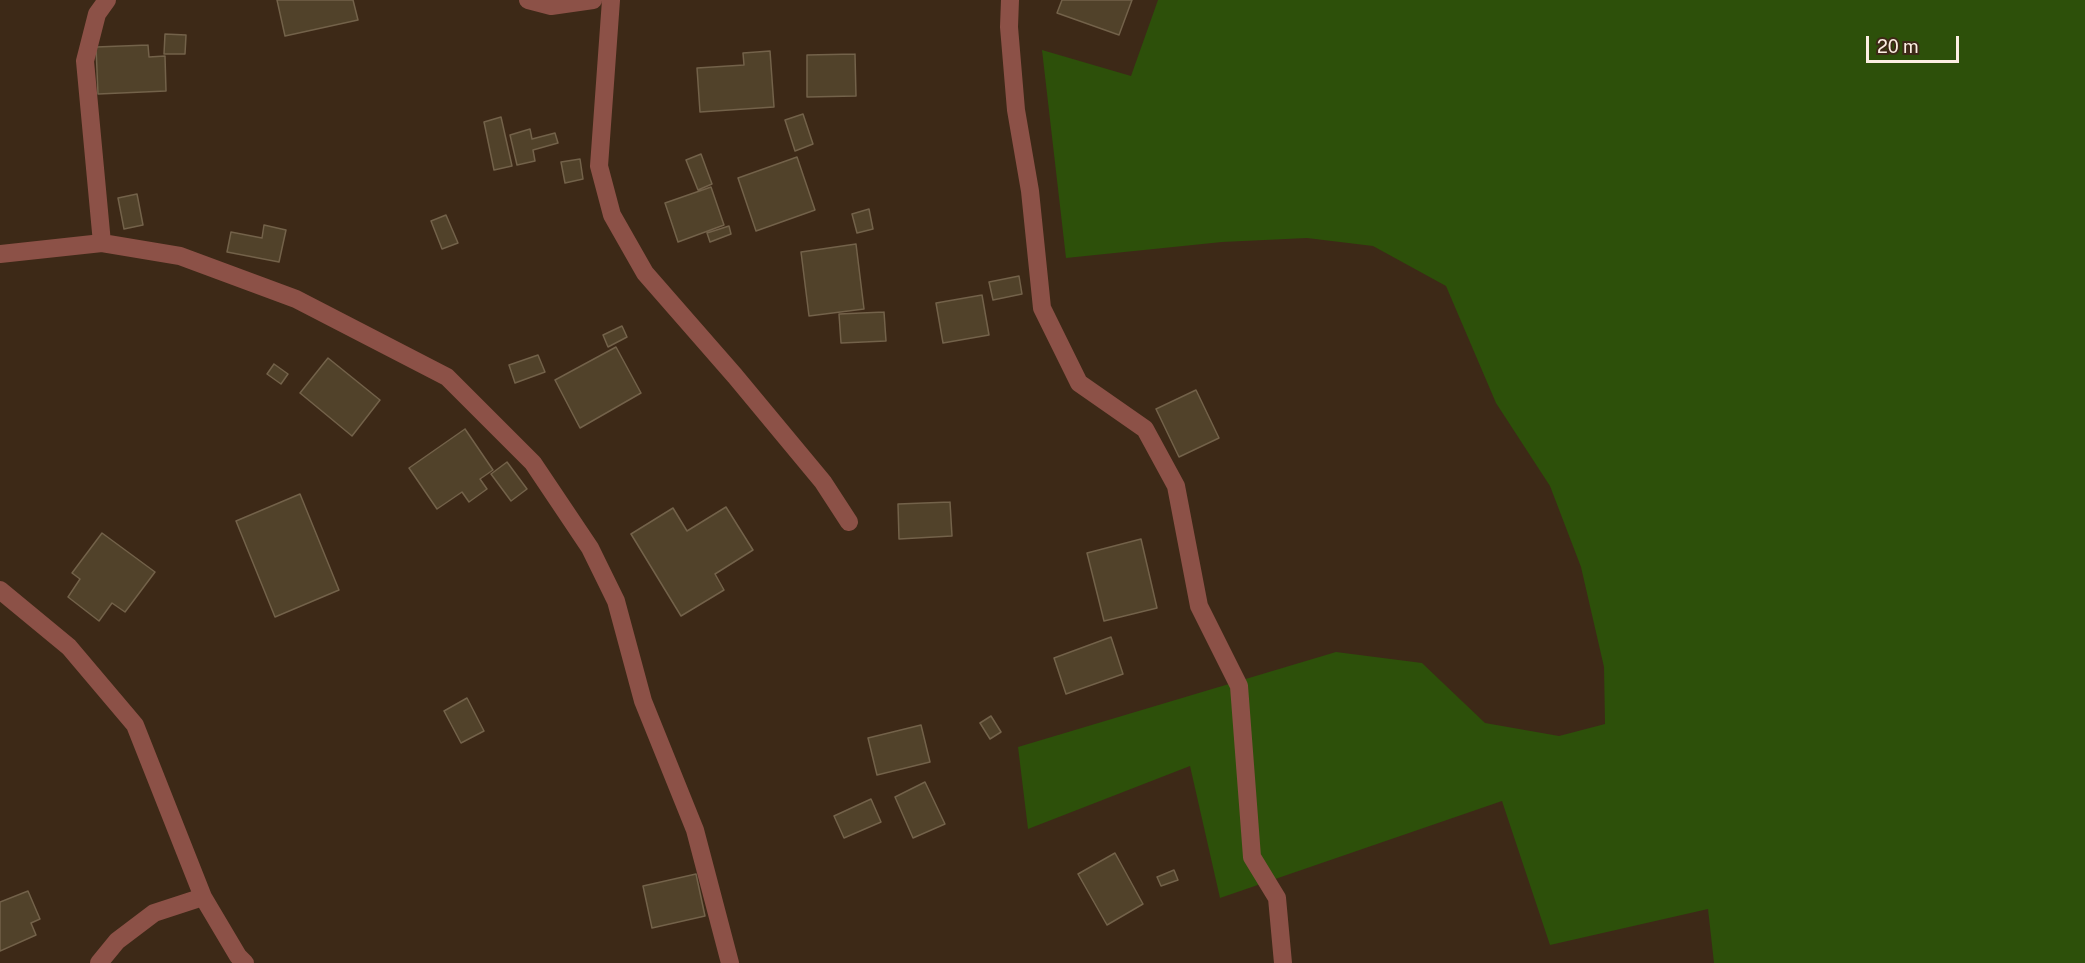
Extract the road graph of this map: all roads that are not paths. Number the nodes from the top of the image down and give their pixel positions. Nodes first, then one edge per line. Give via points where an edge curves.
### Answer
1 (107, 0) edge
2 (528, 0) edge
3 (593, 0) edge
4 (611, 0) edge
5 (1010, 0) edge
6 (102, 243) junction
7 (0, 254) edge
8 (849, 522) dead end
9 (0, 590) edge
10 (203, 897) junction
11 (99, 963) edge
12 (245, 963) edge
13 (730, 963) edge
14 (1283, 963) edge

1 - 6 street via 97,14 85,61
2 - 3 street via 551,6
4 - 8 street via 598,166 612,215 645,273 823,482
5 - 14 street via 1016,110 1030,191 1041,308 1079,383 1145,429 1176,486 1199,606 1239,686 1252,857 1277,898
6 - 7 street
6 - 13 street via 180,256 296,299 447,377 533,463 590,548 616,601 643,701 695,830
9 - 10 street via 69,647 135,724
10 - 11 street via 154,913 117,941
10 - 12 street

